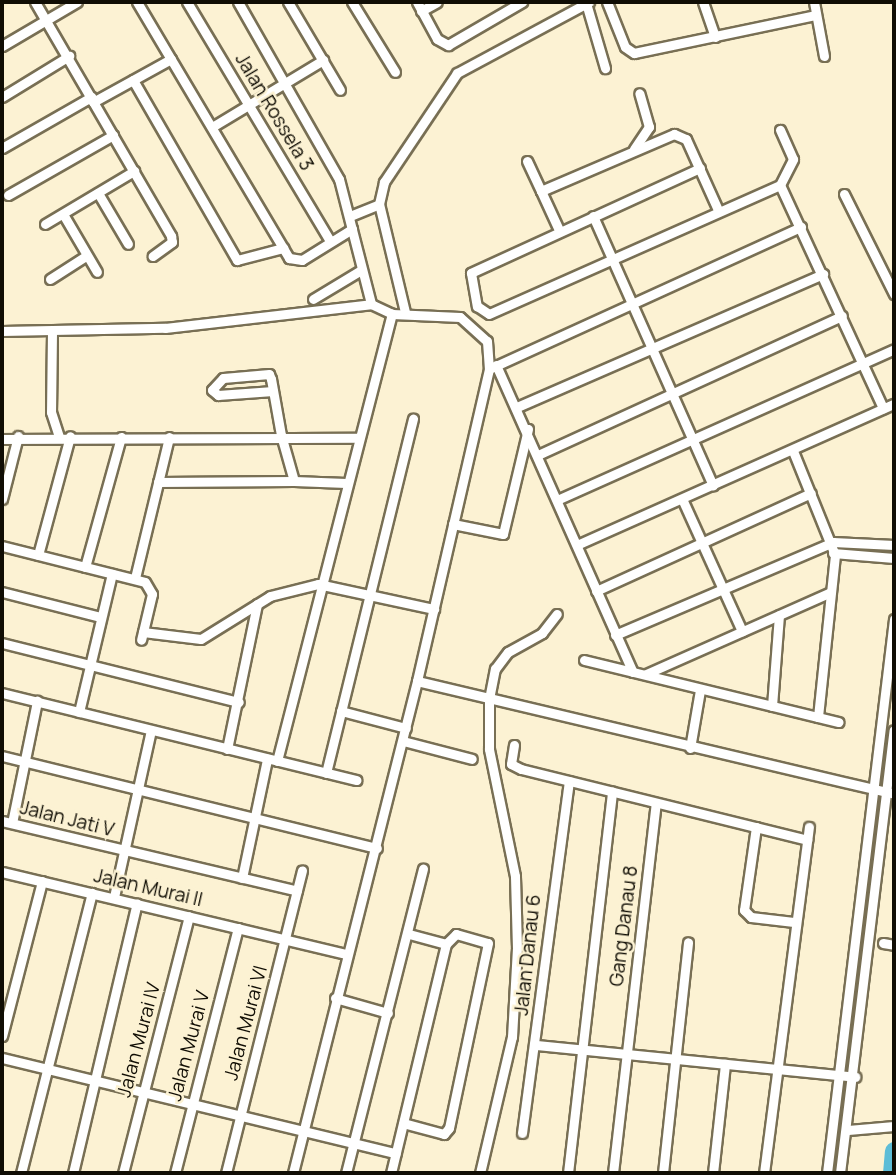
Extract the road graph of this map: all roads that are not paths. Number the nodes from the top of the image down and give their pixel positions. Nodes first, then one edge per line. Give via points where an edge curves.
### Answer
1 (35, 2) edge
2 (77, 2) edge
3 (137, 2) edge
4 (187, 2) edge
5 (239, 2) edge
6 (288, 2) edge
7 (352, 2) edge
8 (437, 2) edge
9 (522, 2) edge
10 (587, 2) edge
11 (607, 2) edge
12 (703, 2) edge
13 (814, 2) edge
14 (419, 6) edge
15 (816, 15) junction
16 (46, 19) junction
17 (2, 33) edge
18 (715, 37) junction
19 (5, 45) edge
20 (69, 56) junction
21 (824, 56) dead end
22 (171, 59) junction
23 (323, 60) junction
24 (605, 68) dead end
25 (395, 72) dead end
26 (133, 80) junction
27 (287, 83) junction
28 (341, 90) dead end
29 (639, 93) dead end
30 (2, 97) edge
31 (92, 99) junction
32 (249, 105) junction
33 (212, 127) junction
34 (780, 130) dead end
35 (113, 135) junction
36 (2, 148) edge
37 (634, 149) junction
38 (527, 161) dead end
39 (700, 168) junction
40 (134, 171) junction
41 (780, 185) junction
42 (541, 191) junction
43 (98, 193) junction
44 (844, 194) dead end
45 (8, 195) dead end
46 (379, 204) junction
47 (718, 210) junction
48 (63, 214) junction
49 (350, 216) junction
50 (593, 216) junction
51 (45, 224) dead end
52 (801, 227) junction
53 (352, 229) junction
54 (559, 230) junction
55 (330, 241) junction
56 (128, 244) dead end
57 (283, 248) junction
58 (86, 256) junction
59 (152, 256) dead end
60 (614, 256) junction
61 (361, 270) junction
62 (96, 272) dead end
63 (823, 274) junction
64 (50, 279) dead end
65 (894, 293) edge
66 (313, 299) dead end
67 (633, 302) junction
68 (371, 304) junction
69 (405, 312) junction
70 (392, 314) junction
71 (842, 316) junction
72 (2, 331) edge
73 (52, 332) junction
74 (894, 349) edge
75 (653, 350) junction
76 (862, 365) junction
77 (493, 367) junction
78 (273, 391) junction
79 (672, 396) junction
80 (894, 404) edge
81 (517, 407) junction
82 (883, 408) junction
83 (413, 419) dead end
84 (528, 429) junction
85 (281, 435) junction
86 (18, 436) junction
87 (59, 436) junction
88 (70, 436) junction
89 (121, 437) junction
90 (169, 437) junction
91 (357, 438) junction
92 (2, 439) edge
93 (694, 441) junction
94 (793, 452) junction
95 (540, 454) junction
96 (294, 481) junction
97 (158, 482) junction
98 (346, 483) junction
99 (713, 485) junction
100 (811, 493) junction
101 (2, 499) edge
102 (557, 500) junction
103 (683, 501) junction
104 (453, 524) junction
105 (701, 541) junction
106 (579, 544) junction
107 (829, 545) junction
108 (894, 545) edge
109 (2, 546) edge
110 (38, 555) junction
111 (835, 555) junction
112 (894, 558) edge
113 (85, 567) junction
114 (112, 574) junction
115 (135, 578) junction
116 (318, 584) junction
117 (721, 588) junction
118 (596, 591) junction
119 (2, 592) edge
120 (831, 592) junction
121 (368, 596) junction
122 (257, 604) junction
123 (434, 609) junction
124 (557, 614) dead end
125 (779, 615) junction
126 (101, 617) junction
127 (894, 619) edge
128 (742, 631) junction
129 (615, 635) junction
130 (2, 643) edge
131 (584, 660) dead end
132 (91, 664) junction
133 (633, 672) junction
134 (646, 674) junction
135 (417, 681) junction
136 (700, 690) junction
137 (2, 693) edge
138 (489, 699) junction
139 (37, 701) junction
140 (239, 702) junction
141 (772, 706) junction
142 (341, 711) junction
143 (79, 712) junction
144 (818, 717) junction
145 (839, 722) dead end
146 (406, 728) junction
147 (151, 730) junction
148 (894, 730) edge
149 (403, 741) junction
150 (514, 745) dead end
151 (690, 748) junction
152 (228, 749) junction
153 (2, 757) edge
154 (272, 760) junction
155 (472, 760) dead end
156 (26, 762) junction
157 (326, 773) junction
158 (356, 780) dead end
159 (569, 781) junction
160 (869, 789) junction
161 (137, 791) junction
162 (612, 792) junction
163 (890, 794) edge
164 (656, 803) junction
165 (254, 819) junction
166 (7, 822) edge
167 (756, 827) junction
168 (809, 827) dead end
169 (807, 839) junction
170 (377, 848) junction
171 (124, 850) junction
172 (423, 869) dead end
173 (302, 870) dead end
174 (2, 872) edge
175 (242, 878) junction
176 (42, 881) junction
177 (297, 891) junction
178 (92, 893) junction
179 (114, 897) junction
180 (137, 903) junction
181 (189, 916) junction
182 (794, 922) junction
183 (238, 928) junction
184 (409, 934) junction
185 (286, 939) junction
186 (688, 942) dead end
187 (883, 943) dead end
188 (446, 944) junction
189 (894, 945) edge
190 (346, 954) junction
191 (335, 998) junction
192 (388, 1013) junction
193 (2, 1036) edge
194 (536, 1045) junction
195 (583, 1050) junction
196 (627, 1054) junction
197 (2, 1058) edge
198 (675, 1059) junction
199 (725, 1064) junction
200 (47, 1069) junction
201 (774, 1069) junction
202 (841, 1076) junction
203 (855, 1077) junction
204 (97, 1079) junction
205 (144, 1091) junction
206 (192, 1104) junction
207 (240, 1116) junction
208 (403, 1123) junction
209 (894, 1126) edge
210 (304, 1129) junction
211 (848, 1130) junction
212 (522, 1133) dead end
213 (354, 1143) junction
214 (396, 1153) junction
215 (21, 1173) edge
216 (73, 1173) edge
217 (123, 1173) edge
218 (175, 1173) edge
219 (226, 1173) edge
220 (293, 1173) edge
221 (346, 1173) edge
222 (391, 1173) edge
223 (480, 1173) edge
224 (568, 1173) edge
225 (613, 1173) edge
226 (663, 1173) edge
227 (713, 1173) edge
228 (764, 1173) edge
229 (827, 1173) edge
230 (840, 1173) edge

1 - 16 street
2 - 16 street
3 - 22 street
4 - 32 street, Jalan Rossela 3
5 - 27 street
6 - 23 street
7 - 25 street
8 - 14 street
9 - 14 street via 442,43
10 - 24 street
10 - 46 street via 457,73 384,183
11 - 18 street via 629,51
12 - 18 street
13 - 15 street
15 - 18 street
15 - 21 street
16 - 19 street
16 - 20 street
17 - 19 street
20 - 30 street
20 - 31 street
22 - 26 street
22 - 33 street
23 - 27 street
23 - 28 street
26 - 31 street
26 - 57 street via 237,260
27 - 32 street
27 - 49 street via 339,179
29 - 37 street via 649,127
31 - 35 street
31 - 36 street
32 - 33 street
32 - 55 street, Jalan Rossela 3
33 - 57 street
34 - 41 street via 793,159
35 - 40 street
35 - 45 street
37 - 39 street via 681,135
37 - 42 street
38 - 42 street
39 - 47 street
39 - 50 street
40 - 43 street
40 - 59 street via 173,240
41 - 47 street
41 - 52 street
42 - 54 street
43 - 48 street
43 - 56 street
44 - 65 street
46 - 49 street
46 - 69 street
47 - 60 street
48 - 51 street
48 - 58 street
49 - 53 street
50 - 54 street
50 - 60 street
52 - 63 street
52 - 67 street
53 - 55 street
53 - 61 street
54 - 60 street via 471,273 469,283 481,311 489,314
55 - 57 street via 302,260 289,258
58 - 62 street
58 - 64 street
60 - 67 street
61 - 66 street
61 - 68 street
63 - 71 street
63 - 75 street
67 - 75 street
67 - 77 street
68 - 70 street
68 - 73 street via 165,328
69 - 70 street
69 - 77 street via 449,314 475,326 490,351
70 - 91 street
71 - 76 street
71 - 79 street
72 - 73 street
73 - 87 street via 51,412
74 - 76 street
75 - 79 street
75 - 81 street
76 - 82 street
76 - 93 street
77 - 81 street
77 - 104 street
78 - 78 street via 265,372 223,378 212,390 218,395
78 - 85 street
79 - 93 street
79 - 95 street
80 - 82 street
81 - 84 street
82 - 94 street
83 - 121 street
84 - 95 street
84 - 104 street via 503,534
85 - 90 street
85 - 91 street
85 - 96 street
86 - 87 street
86 - 92 street
86 - 101 street
87 - 88 street
88 - 89 street
88 - 110 street
89 - 90 street
89 - 113 street
90 - 97 street
91 - 98 street
93 - 99 street
93 - 102 street
94 - 99 street
94 - 100 street
95 - 102 street
96 - 97 street
96 - 98 street
97 - 115 street
98 - 116 street
99 - 103 street
100 - 105 street
100 - 107 street
102 - 106 street
103 - 105 street
103 - 106 street
104 - 123 street
105 - 117 street
105 - 118 street
106 - 118 street
107 - 108 street
107 - 111 street
107 - 117 street
109 - 110 street
110 - 113 street
111 - 112 street
111 - 120 street
113 - 114 street
114 - 115 street
114 - 126 street
115 - 122 street via 152,593 142,636 201,639
116 - 121 street
116 - 122 street
116 - 154 street
117 - 128 street
117 - 129 street
118 - 129 street
119 - 126 street
120 - 125 street
120 - 144 street
121 - 123 street
121 - 142 street
122 - 140 street
123 - 135 street
124 - 138 street via 542,633 502,660
125 - 128 street
125 - 141 street
126 - 132 street
127 - 160 street
128 - 134 street
129 - 133 street
130 - 132 street
131 - 133 street
132 - 140 street
132 - 143 street
133 - 134 street
134 - 136 street
135 - 138 street
135 - 146 street
136 - 141 street
136 - 151 street
137 - 139 street
138 - 151 street
138 - 223 street via 489,749 515,876 517,948 512,1037
139 - 143 street
139 - 156 street
140 - 152 street
141 - 144 street
142 - 146 street
142 - 157 street
143 - 147 street
144 - 145 street
146 - 149 street
147 - 152 street
147 - 161 street
148 - 163 street
149 - 155 street
149 - 170 street
150 - 159 street via 513,766
151 - 160 street
152 - 154 street
153 - 156 street
154 - 157 street
154 - 165 street
156 - 161 street
156 - 166 street
157 - 158 street
159 - 162 street
159 - 194 street, Jalan Danau 6
160 - 163 street
160 - 202 street
161 - 165 street
161 - 171 street
162 - 164 street
162 - 195 street
163 - 203 street
164 - 167 street
164 - 196 street, Gang Danau 8
165 - 170 street
165 - 175 street
166 - 171 street, Jalan Jati V
167 - 169 street
167 - 182 street via 744,910
168 - 169 street
169 - 182 street
170 - 190 street
171 - 175 street, Jalan Jati V
171 - 179 street
172 - 184 street
173 - 177 street, Jalan Murai VI
174 - 176 street, Jalan Murai II
175 - 177 street, Jalan Jati V
176 - 178 street, Jalan Murai II
176 - 193 street
177 - 185 street, Jalan Murai VI
178 - 179 street, Jalan Murai II
178 - 200 street
179 - 180 street, Jalan Murai II
180 - 181 street, Jalan Murai II
180 - 204 street
181 - 183 street, Jalan Murai II
181 - 205 street, Jalan Murai IV
182 - 201 street
183 - 185 street, Jalan Murai II
183 - 206 street, Jalan Murai V
184 - 188 street
184 - 192 street
185 - 190 street, Jalan Murai II
185 - 207 street, Jalan Murai VI
186 - 198 street
187 - 189 street
188 - 208 street
188 - 208 street via 456,934 491,948 449,1128 444,1134
190 - 191 street
191 - 192 street
191 - 210 street
192 - 213 street
194 - 195 street
194 - 212 street, Jalan Danau 6
195 - 196 street
195 - 224 street
196 - 198 street
196 - 225 street, Gang Danau 8
197 - 200 street
198 - 199 street
198 - 226 street
199 - 201 street
199 - 227 street
200 - 204 street
200 - 215 street
201 - 202 street
201 - 228 street
202 - 203 street
202 - 229 street
203 - 211 street
204 - 205 street
204 - 216 street
205 - 206 street
205 - 217 street, Jalan Murai IV
206 - 207 street
206 - 218 street, Jalan Murai V
207 - 210 street
207 - 219 street, Jalan Murai VI
208 - 214 street
209 - 211 street
210 - 213 street
210 - 220 street
211 - 230 street
213 - 214 street
213 - 221 street
214 - 222 street

